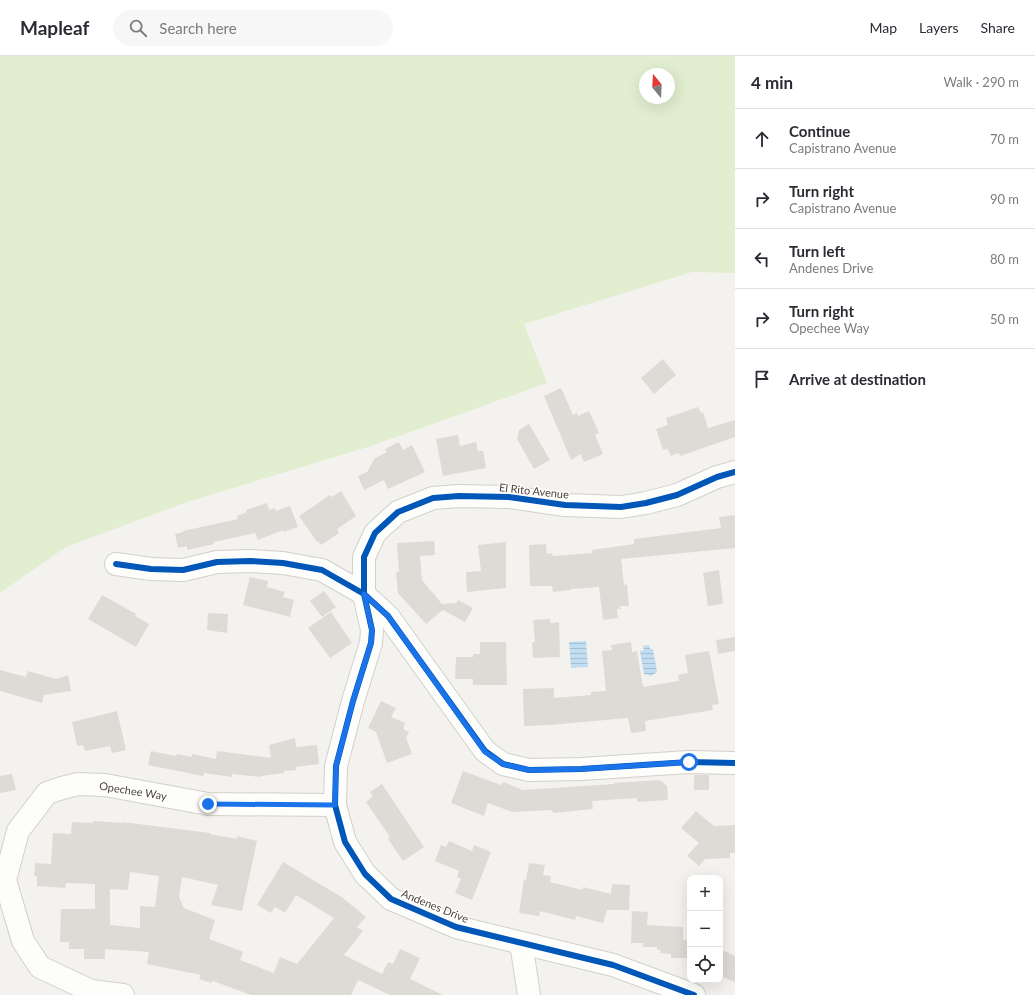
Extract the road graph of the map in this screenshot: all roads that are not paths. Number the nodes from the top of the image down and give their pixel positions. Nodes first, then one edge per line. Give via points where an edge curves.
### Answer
1 (735, 472) edge
2 (116, 564) dead end
3 (364, 594) junction
4 (735, 764) edge
5 (335, 805) junction
6 (2, 880) edge
7 (521, 943) junction
8 (124, 995) edge
9 (529, 995) edge
10 (694, 995) edge

1 - 3 street, El Rito Avenue via 677,495 621,507 565,505 509,497 433,498 398,512 375,532 364,557
2 - 3 street via 151,570 183,570 217,562 283,563 322,570
3 - 4 street via 388,616 485,752 503,764 529,770 689,762
3 - 5 street, Andenes Drive via 372,630 371,643 336,766
5 - 6 street, Opechee Way via 208,804 105,785 78,784 47,793 18,831
5 - 7 street, Andenes Drive via 345,842 365,874 392,899 456,927
6 - 8 street, Opechee Way via 23,941 40,967 92,991
7 - 9 street
7 - 10 street, Andenes Drive via 613,965

